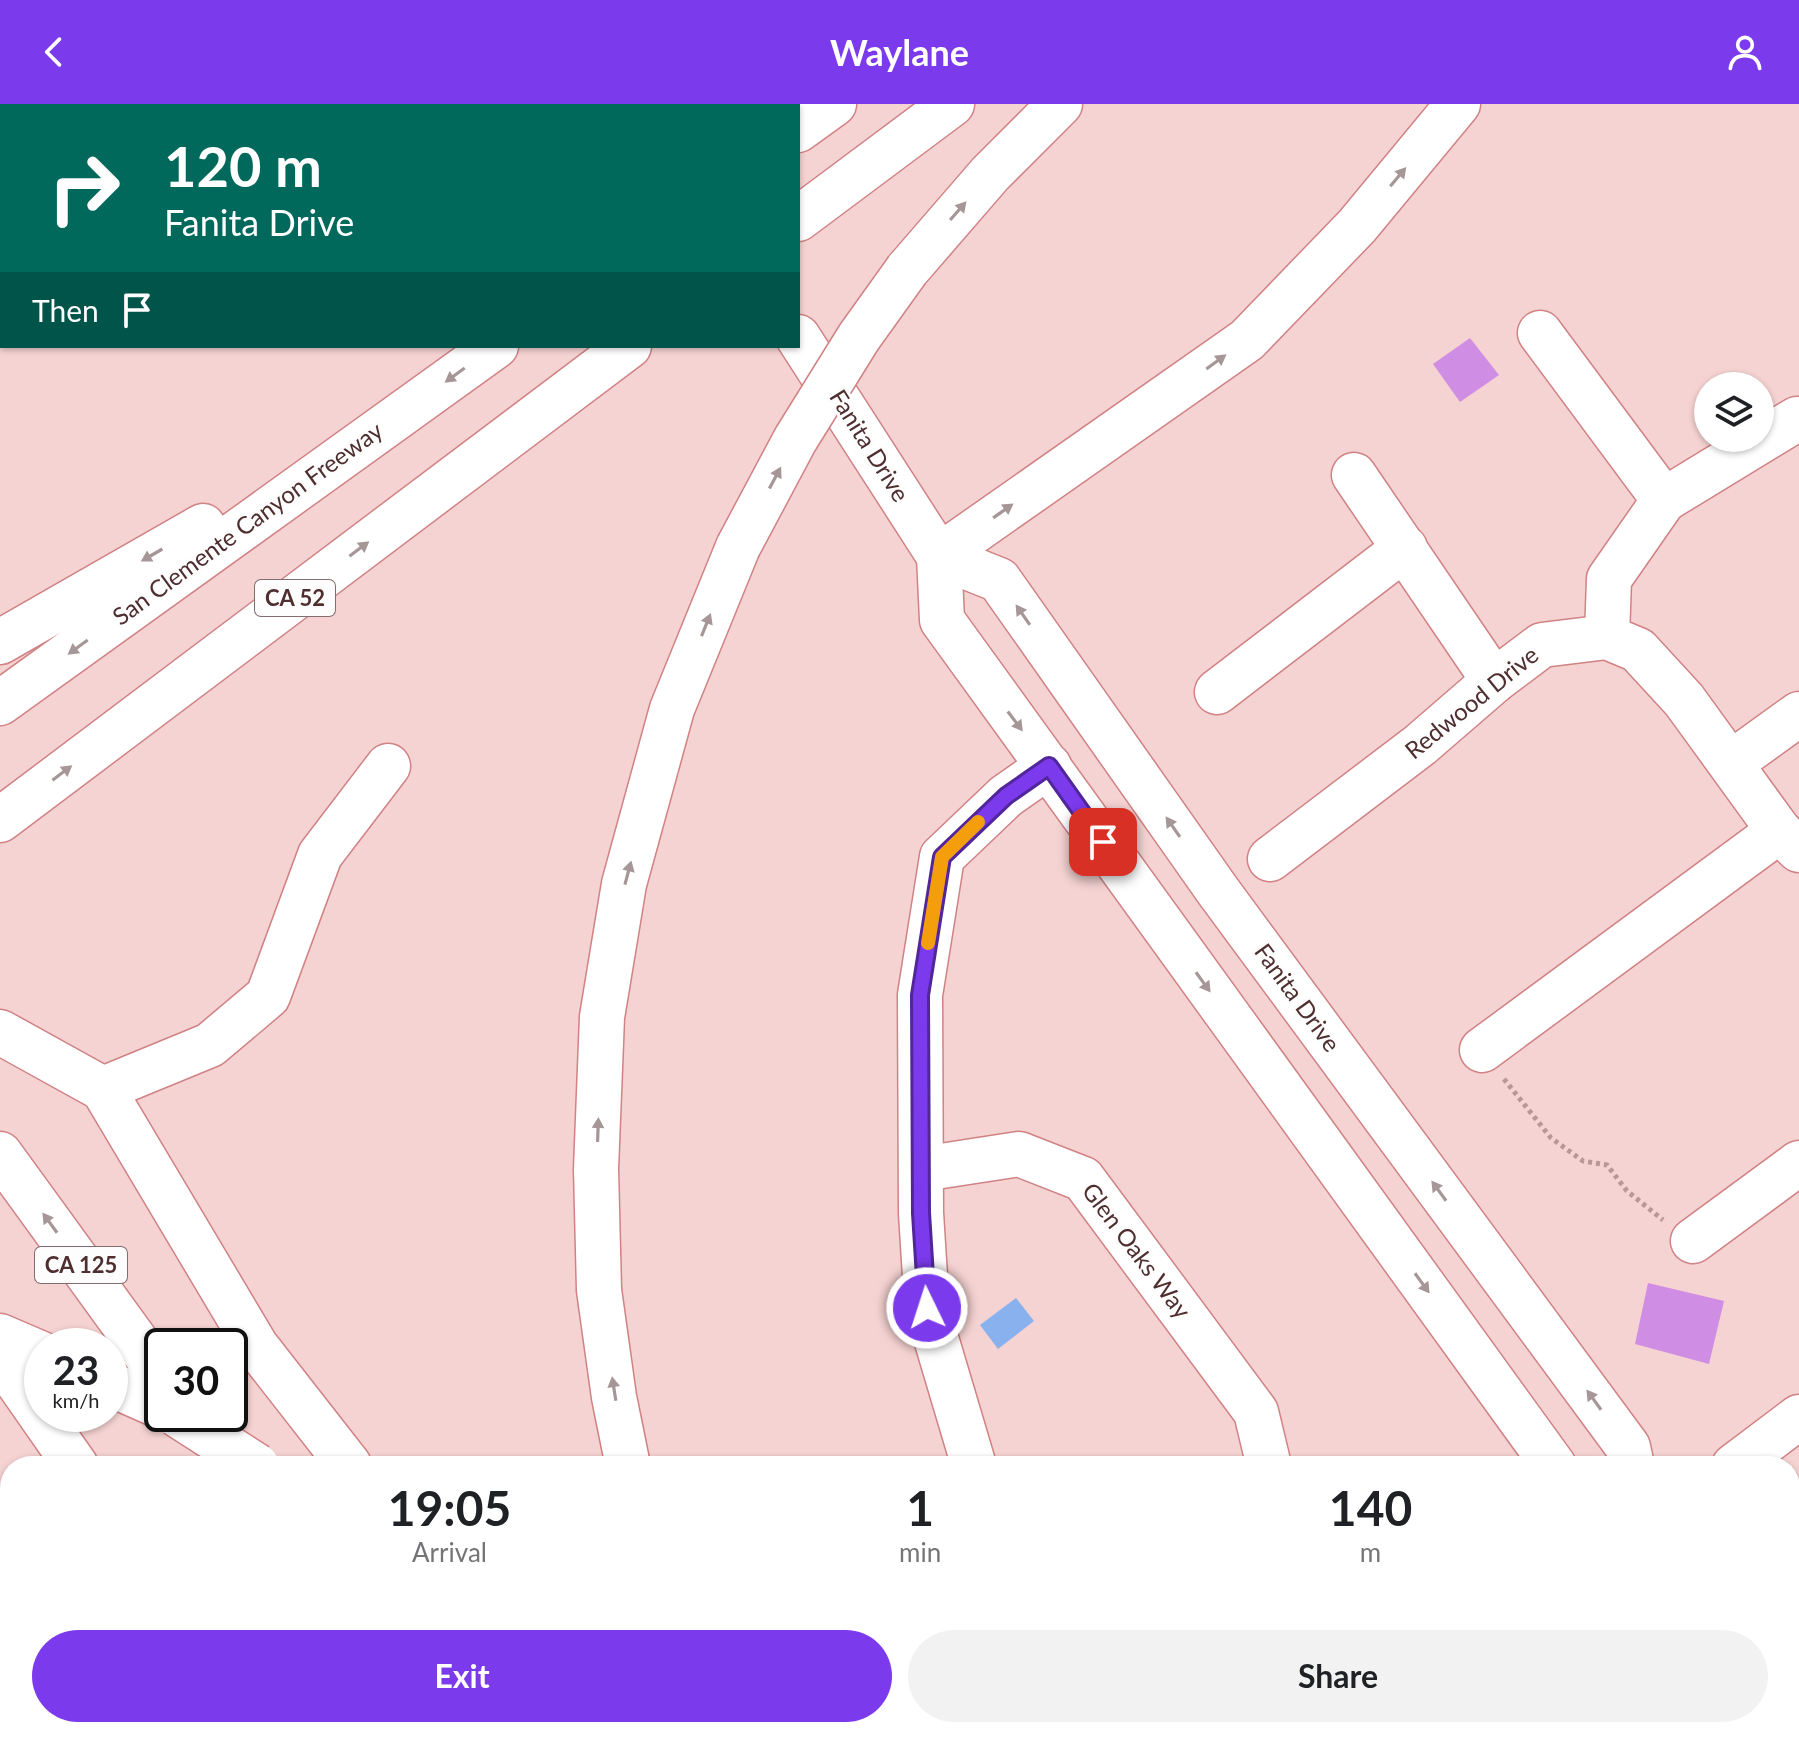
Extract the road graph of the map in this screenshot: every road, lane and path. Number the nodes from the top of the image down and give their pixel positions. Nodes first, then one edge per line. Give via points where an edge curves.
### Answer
1 (952, 104) edge
2 (1060, 104) edge
3 (1458, 104) edge
4 (800, 217) edge
5 (1540, 333) dead end
6 (800, 340) edge
7 (493, 348) edge
8 (626, 348) edge
9 (414, 405) junction
10 (1797, 419) dead end
11 (1354, 475) dead end
12 (1664, 500) junction
13 (1405, 548) junction
14 (939, 556) junction
15 (1607, 637) junction
16 (0, 642) edge
17 (1494, 681) junction
18 (1217, 692) dead end
19 (0, 703) edge
20 (1799, 714) edge
21 (1731, 763) junction
22 (388, 766) dead end
23 (1049, 766) junction
24 (0, 820) edge
25 (1789, 840) edge
26 (1270, 859) dead end
27 (0, 1032) edge
28 (1482, 1050) joint
29 (103, 1089) junction
30 (0, 1154) edge
31 (1799, 1163) edge
32 (922, 1169) junction
33 (1693, 1241) joint
34 (0, 1336) edge
35 (24, 1346) edge
36 (144, 1352) edge
37 (0, 1357) edge
38 (1799, 1417) edge
39 (202, 1432) edge
40 (204, 1432) edge
41 (69, 1456) edge
42 (220, 1456) edge
43 (241, 1456) edge
44 (342, 1456) edge
45 (626, 1456) edge
46 (971, 1456) edge
47 (1267, 1456) edge
48 (1547, 1456) edge
49 (1630, 1456) edge
50 (1747, 1456) edge

1 - 4 main road
45 -> 2 main road, bridge via 599,1290 596,1169 602,1017 624,884 672,709 738,547 795,440 859,337 907,270 990,174
14 -> 3 main road via 1247,340 1357,226
5 - 12 main road
6 - 14 main road, Fanita Drive
7 -> 9 main road, San Clemente Canyon Freeway
24 -> 8 main road, CA 52
9 -> 16 main road
9 -> 19 main road, San Clemente Canyon Freeway
10 - 12 main road
11 - 13 main road
12 - 15 main road via 1609,579
13 - 17 main road
13 - 18 main road
14 -> 23 main road via 942,620
49 -> 14 main road, Fanita Drive via 1218,891 999,580
15 - 17 main road, Redwood Drive via 1542,645
15 - 21 main road via 1638,650
17 - 26 main road, Redwood Drive via 1420,745
20 - 21 main road
21 - 25 main road
22 - 29 main road via 320,855 268,996 210,1045
23 - 32 main road via 1006,796 942,857 920,995
23 -> 48 main road
25 - 28 main road
27 - 29 main road
28 - 33 path via 1551,1138 1583,1161 1607,1165 1627,1191
29 - 44 main road via 256,1346
36 -> 30 main road, CA 125
31 - 33 main road
32 - 46 main road via 927,1308
32 - 47 main road, Glen Oaks Way via 1019,1154 1083,1179 1256,1412
34 - 35 main road
37 - 41 main road
38 - 50 main road
39 - 42 main road
40 - 43 main road, bridge

